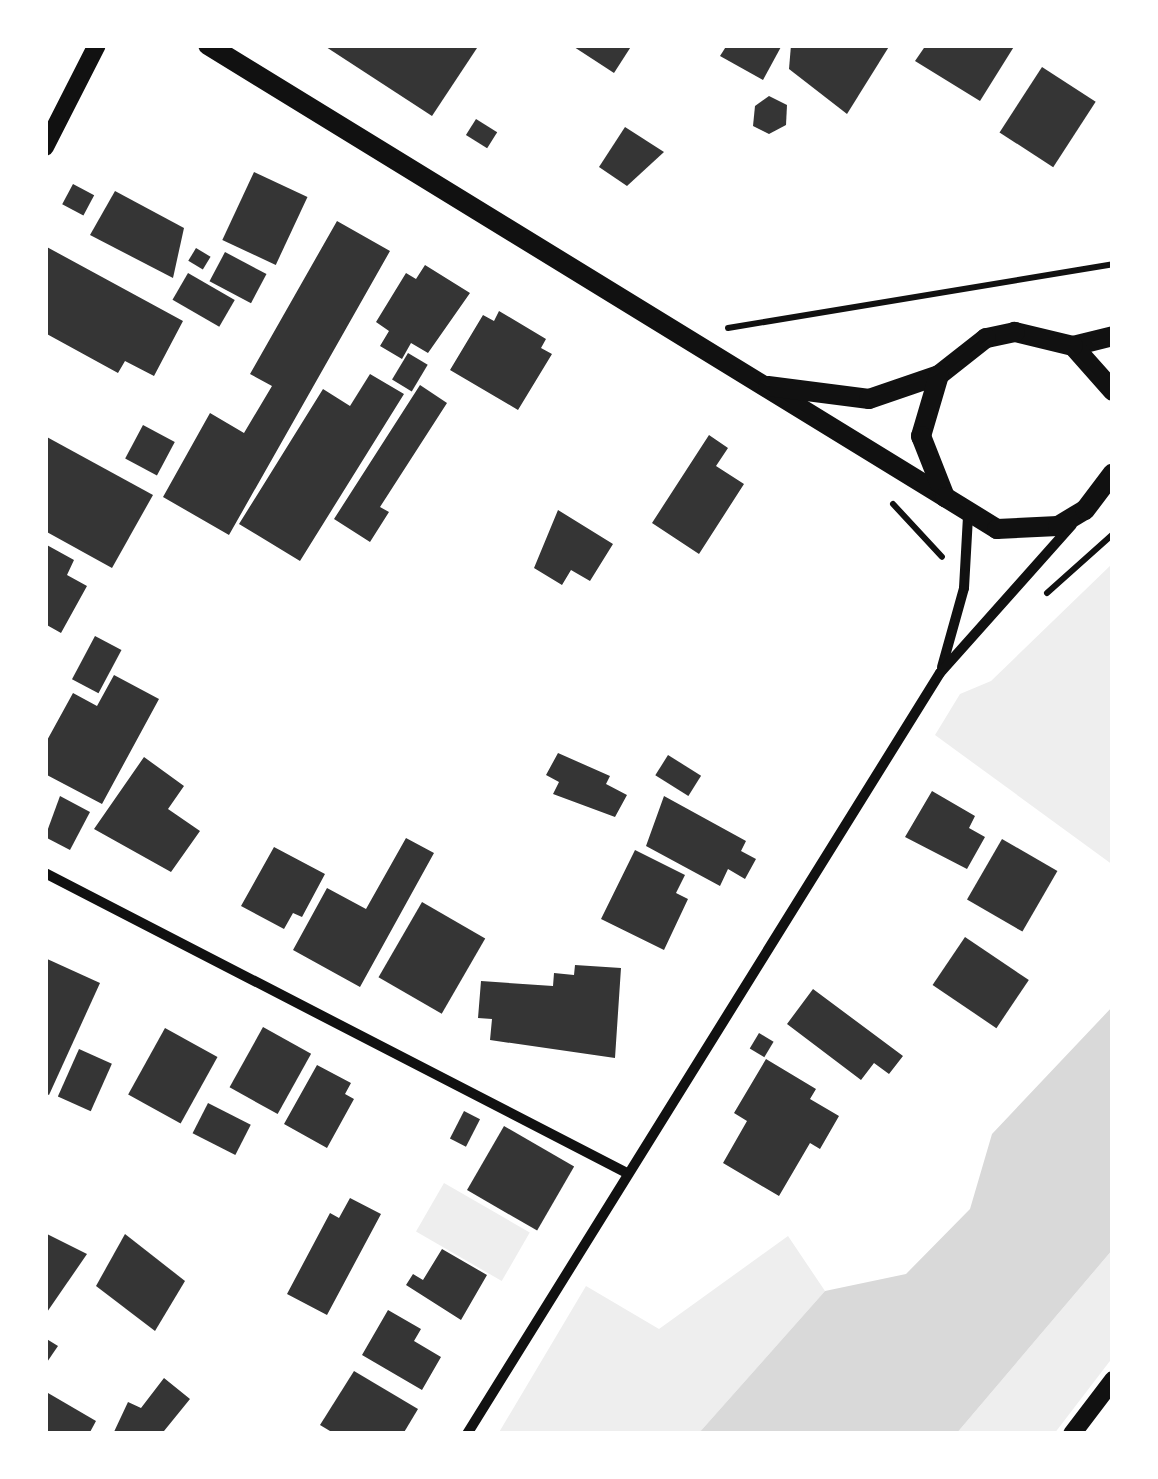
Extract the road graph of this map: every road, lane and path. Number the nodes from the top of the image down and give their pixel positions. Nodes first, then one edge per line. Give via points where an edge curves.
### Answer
1 (97, 45) edge
2 (208, 45) edge
3 (45, 147) edge
4 (1113, 264) edge
5 (677, 336) junction
6 (1113, 336) edge
7 (1073, 346) junction
8 (939, 375) junction
9 (756, 384) junction
10 (1113, 391) edge
11 (1113, 472) edge
12 (945, 497) junction
13 (1085, 510) junction
14 (968, 517) junction
15 (940, 673) junction
16 (45, 873) edge
17 (625, 1172) junction
18 (1113, 1380) edge
19 (466, 1434) edge
20 (1072, 1434) edge

1 - 3 street
2 - 5 main road
4 - 5 path
5 - 9 main road
6 - 7 main road
7 - 8 main road via 1045,335 986,338
7 - 10 main road
8 - 9 main road via 870,399
8 - 12 main road via 921,436
9 - 12 main road
11 - 13 main road
12 - 14 main road
13 - 14 main road via 1028,532
13 - 15 street
14 - 15 street via 964,588
15 - 17 street
16 - 17 street
17 - 19 street
18 - 20 street

